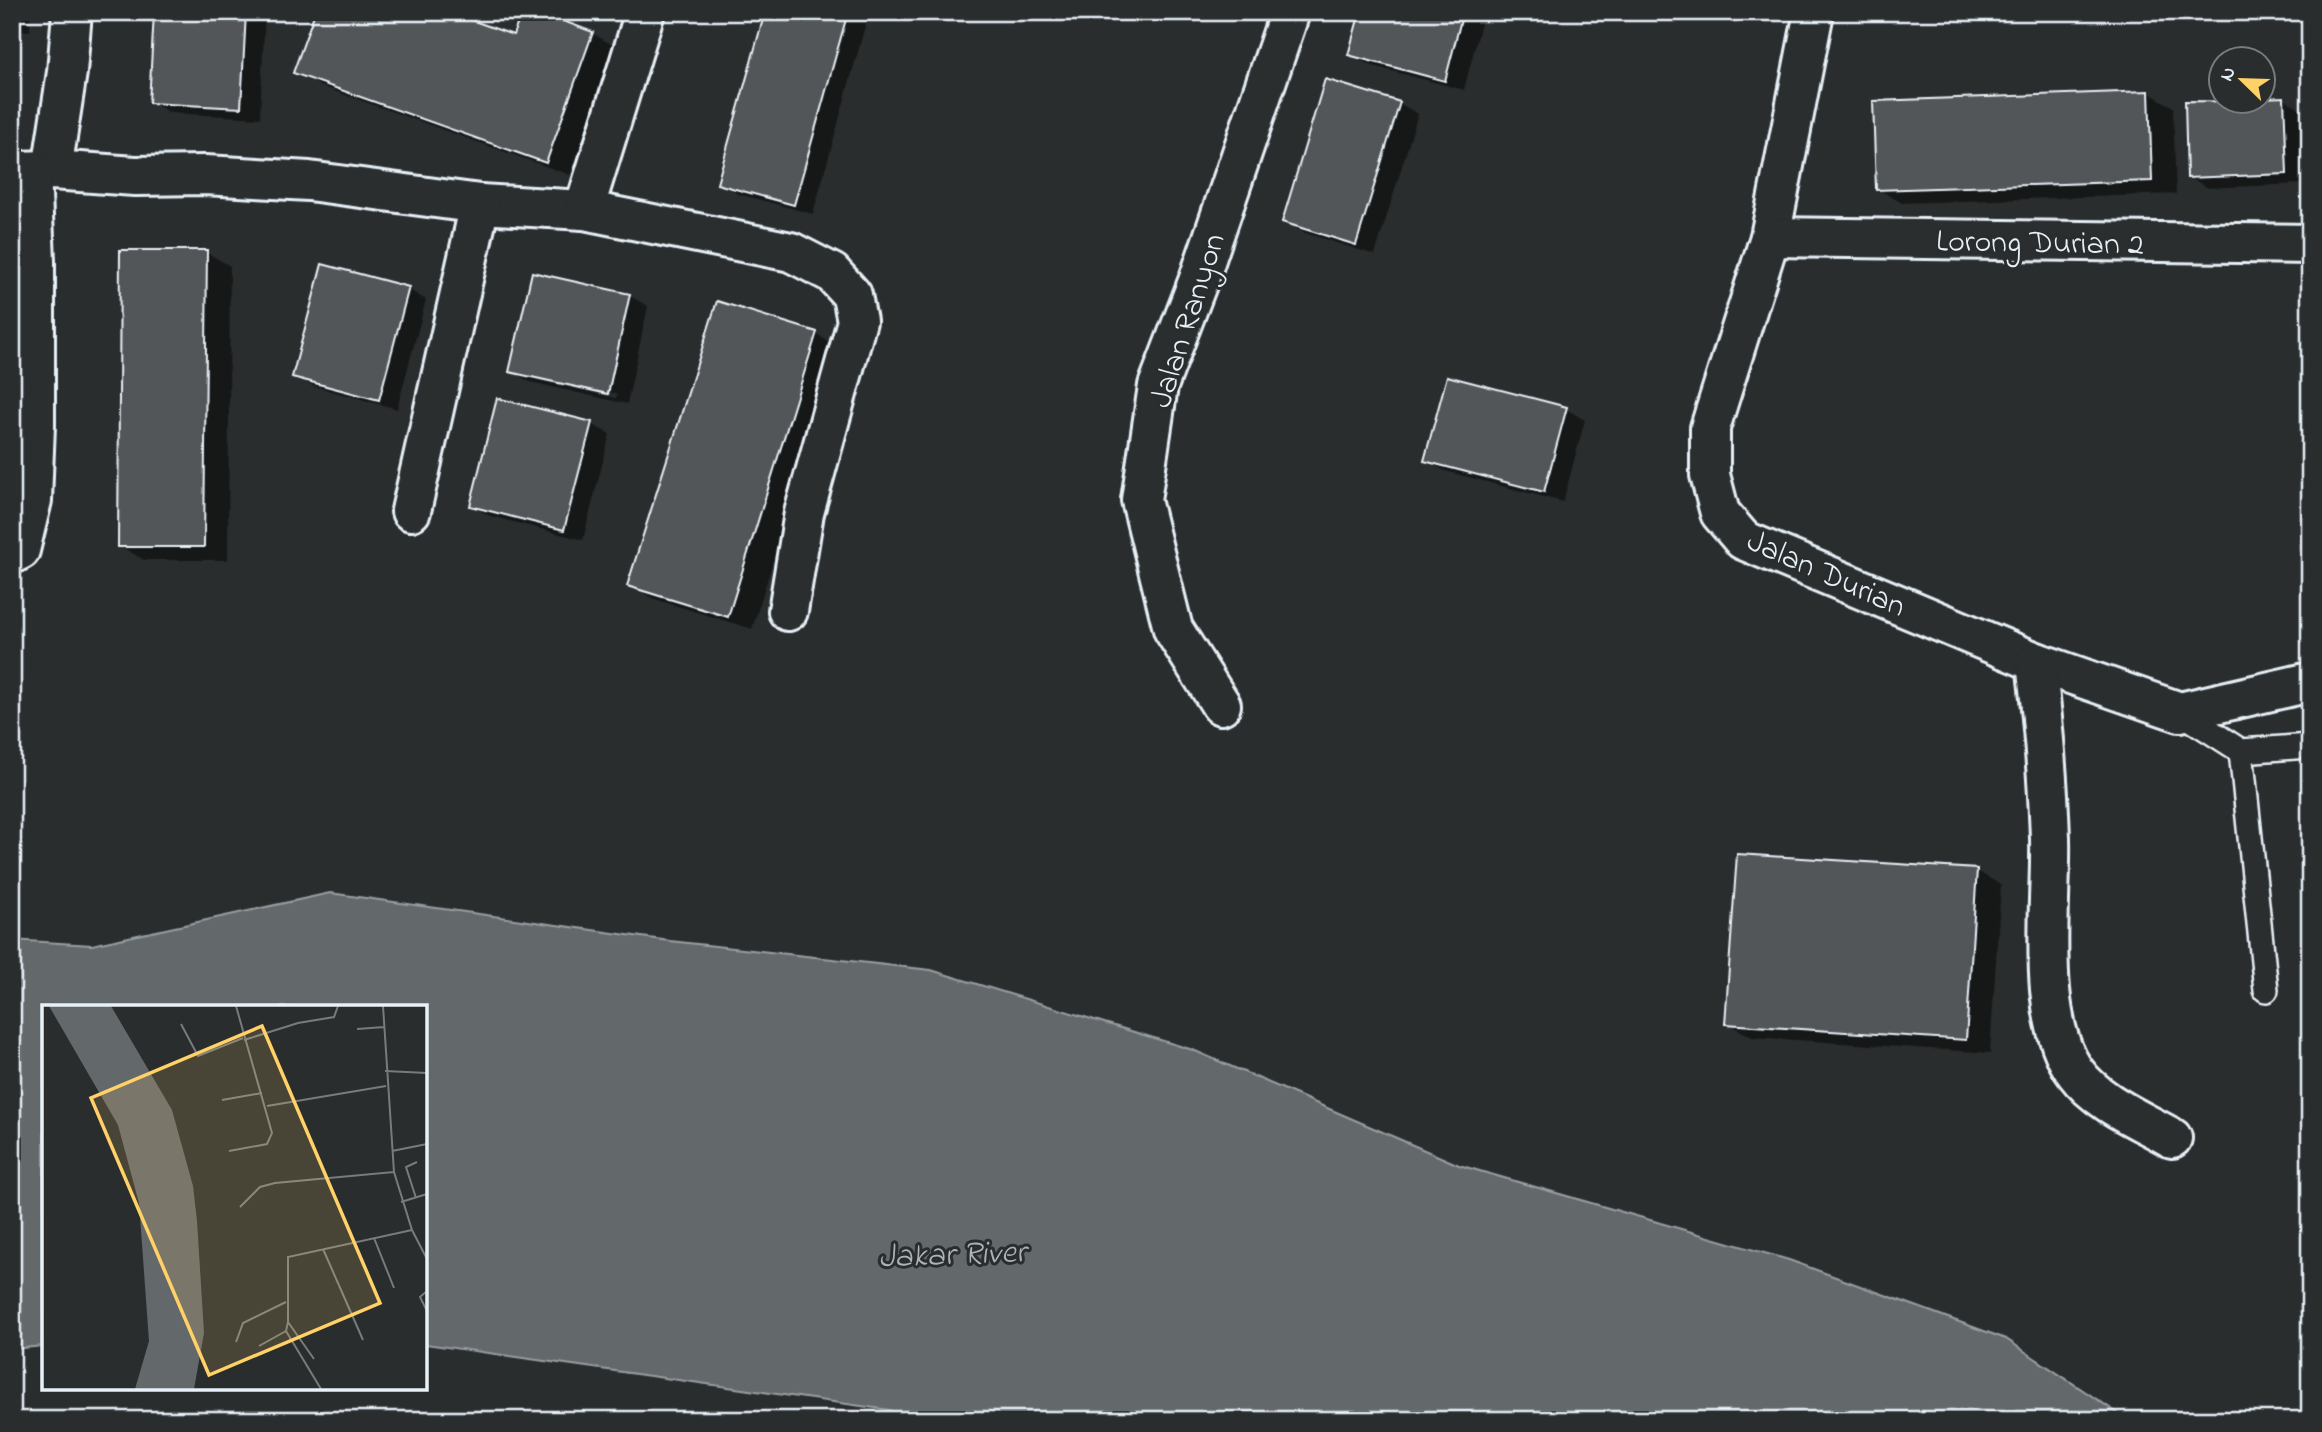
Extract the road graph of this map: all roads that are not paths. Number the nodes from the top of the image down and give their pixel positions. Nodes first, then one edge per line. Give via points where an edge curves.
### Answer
1 (72, 12) edge
2 (645, 12) edge
3 (1290, 12) edge
4 (1814, 12) edge
5 (31, 171) edge
6 (480, 204) junction
7 (584, 210) junction
8 (1770, 237) junction
9 (2310, 244) edge
10 (411, 511) dead end
11 (12, 554) edge
12 (789, 611) dead end
13 (2036, 662) junction
14 (2310, 682) edge
15 (1221, 705) dead end
16 (2180, 712) junction
17 (2310, 746) edge
18 (2241, 751) junction
19 (2266, 990) dead end
20 (2172, 1138) dead end

1 - 5 street via 67,72
2 - 7 street
3 - 15 street, Jalan Ranyon via 1158,386 1141,500 1173,629
4 - 8 street, Jalan Durian
5 - 6 street via 309,181
5 - 11 street via 35,261 32,499 20,550
6 - 7 street
6 - 10 street
7 - 12 street via 791,252 832,273 852,295 858,321 804,513
8 - 9 street, Lorong Durian 2
8 - 13 street, Jalan Durian via 1710,428 1710,475 1720,513 1743,540
13 - 16 street, Jalan Durian
13 - 20 street via 2048,761 2048,959 2056,1031 2075,1072 2100,1096
14 - 16 street
16 - 18 lane
17 - 18 lane
18 - 19 lane

